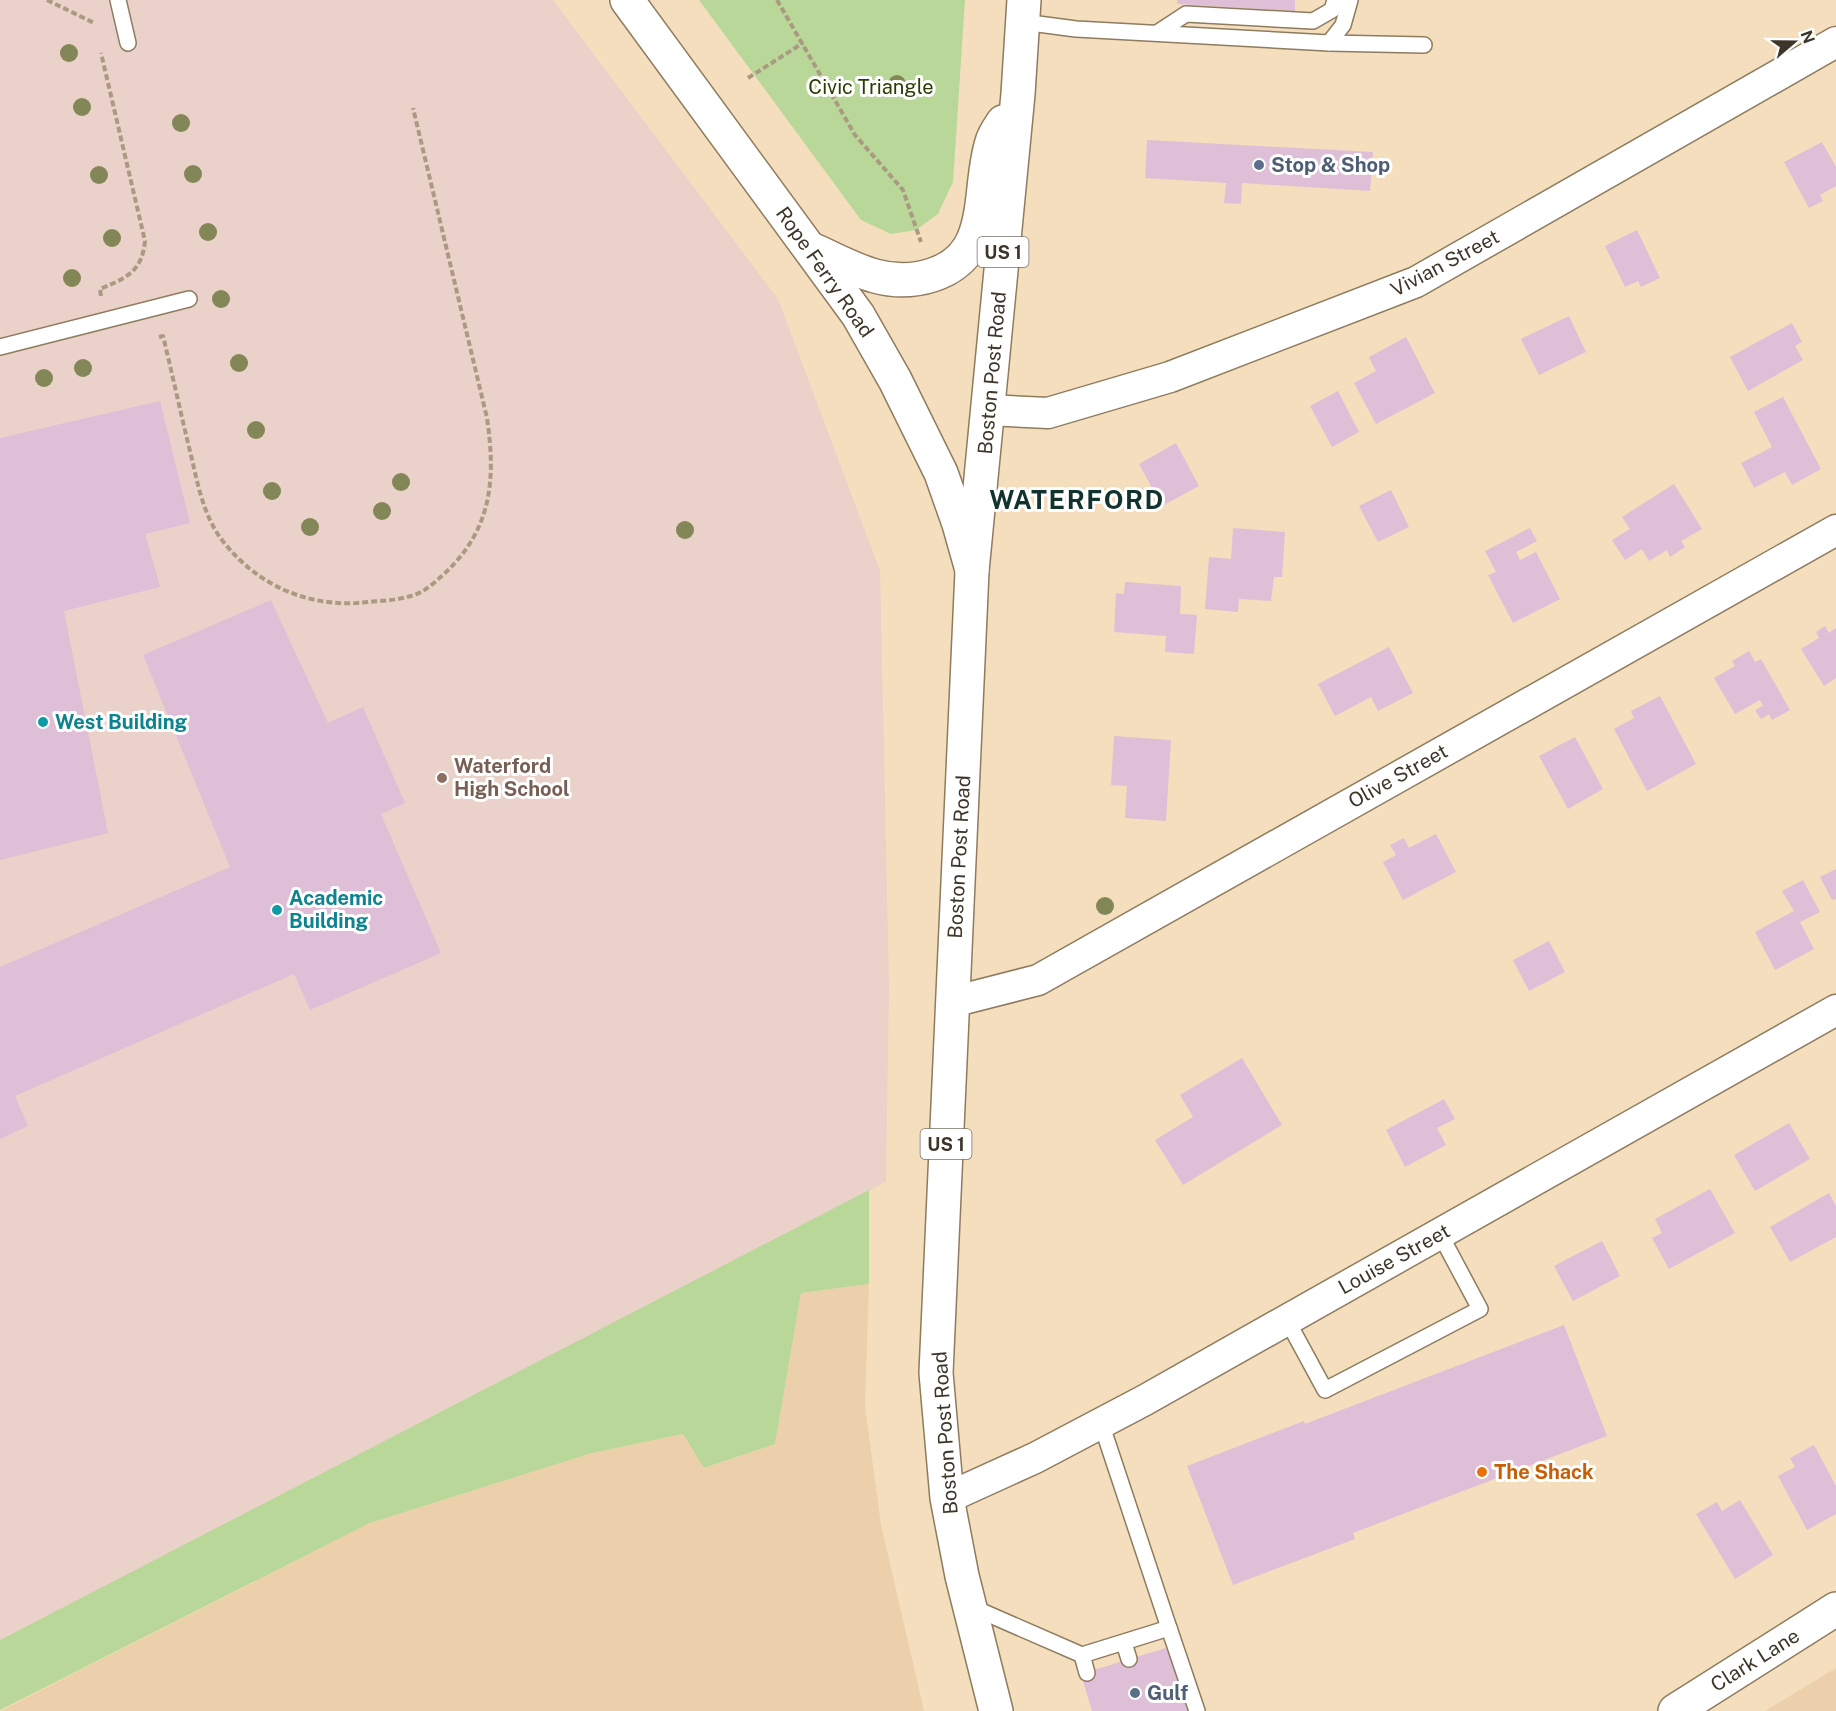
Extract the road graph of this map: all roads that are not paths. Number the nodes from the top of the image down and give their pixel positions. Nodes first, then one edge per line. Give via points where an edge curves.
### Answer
1 (118, 0) edge
2 (627, 0) edge
3 (1335, 0) edge
4 (1350, 0) edge
5 (1024, 11) edge
6 (1157, 33) junction
7 (1836, 42) edge
8 (1329, 43) junction
9 (128, 44) dead end
10 (1424, 45) dead end
11 (1018, 94) junction
12 (811, 249) junction
13 (189, 299) dead end
14 (0, 347) edge
15 (988, 410) junction
16 (1836, 530) edge
17 (972, 571) junction
18 (952, 1002) junction
19 (1836, 1010) edge
20 (1440, 1234) junction
21 (1287, 1320) junction
22 (1101, 1423) junction
23 (947, 1498) junction
24 (969, 1606) junction
25 (1836, 1609) edge
26 (1169, 1628) junction
27 (1124, 1643) junction
28 (1082, 1655) junction
29 (1129, 1659) dead end
30 (1087, 1673) dead end
31 (996, 1711) edge
32 (1197, 1711) edge
33 (1675, 1711) edge

1 - 9 lane
2 - 12 main road, Rope Ferry Road
3 - 6 lane via 1332,10 1312,21 1186,14
4 - 8 lane via 1343,25
5 - 6 lane via 1076,29
5 - 11 main road, Boston Post Road / US 1
6 - 8 lane
7 - 15 street, Vivian Street via 1416,282 1170,377 1048,412
8 - 10 lane
11 - 12 main road via 992,142 974,238 949,268 906,280 876,276
11 - 15 main road, Boston Post Road / US 1
12 - 17 main road, Rope Ferry Road via 858,315 920,429 941,473
13 - 14 lane
15 - 17 main road, Boston Post Road / US 1
16 - 18 street, Olive Street via 1038,980
17 - 18 main road, Boston Post Road / US 1
18 - 23 main road, Boston Post Road / US 1 via 936,1373
19 - 20 street, Louise Street
20 - 21 street, Louise Street
20 - 21 lane via 1480,1309 1325,1390
21 - 22 street, Louise Street
22 - 23 street, Louise Street
22 - 26 lane
23 - 24 main road, Boston Post Road / US 1
24 - 28 lane
24 - 31 main road, Boston Post Road / US 1
25 - 33 main road, Clark Lane
26 - 27 lane
26 - 32 lane
27 - 28 lane
27 - 29 lane
28 - 30 lane

